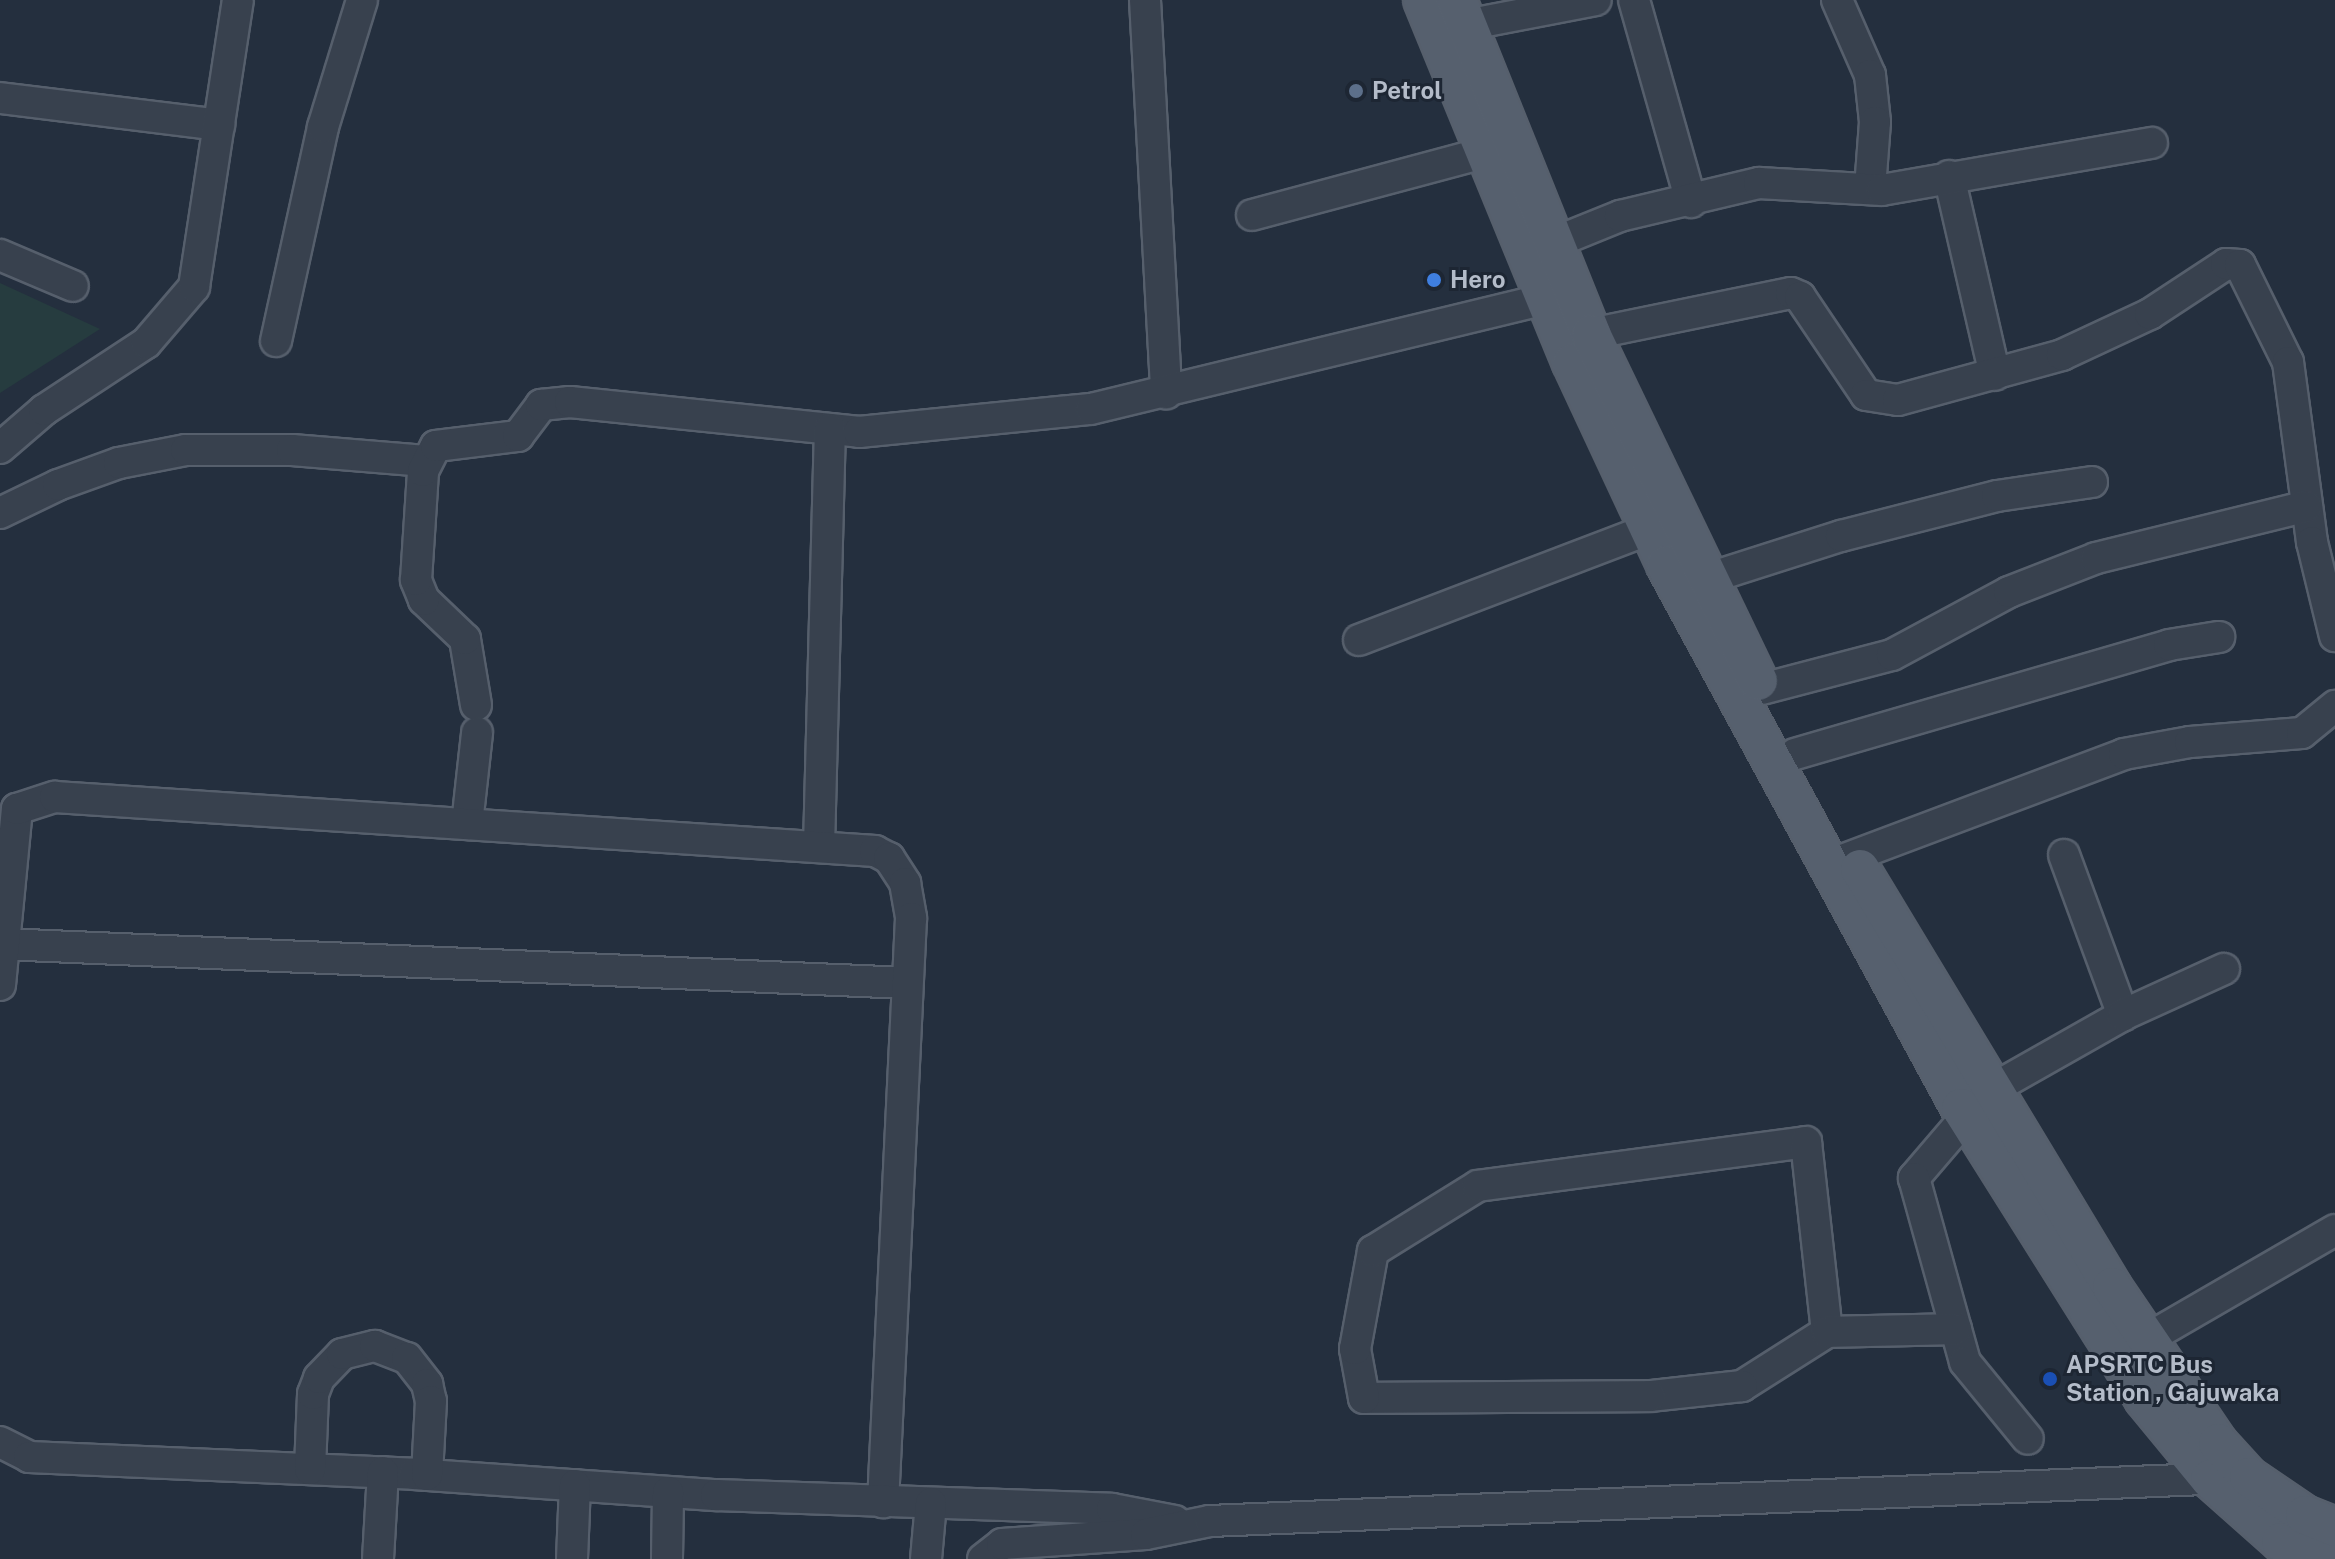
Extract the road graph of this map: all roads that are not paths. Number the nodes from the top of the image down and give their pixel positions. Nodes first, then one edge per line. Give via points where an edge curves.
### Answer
1 (238, 0) edge
2 (362, 0) edge
3 (1145, 0) edge
4 (1423, 0) edge
5 (1596, 0) edge
6 (1634, 0) edge
7 (1837, 0) edge
8 (1461, 12) edge
9 (0, 98) edge
10 (219, 125) junction
11 (2152, 143) dead end
12 (1484, 153) junction
13 (1949, 176) junction
14 (1870, 189) junction
15 (1691, 202) junction
16 (1252, 215) dead end
17 (1540, 248) junction
18 (0, 255) edge
19 (73, 286) dead end
20 (1546, 299) junction
21 (1591, 334) junction
22 (276, 341) dead end
23 (1995, 375) junction
24 (1166, 393) junction
25 (830, 429) junction
26 (0, 448) edge
27 (426, 461) junction
28 (2092, 482) dead end
29 (2307, 506) junction
30 (0, 513) edge
31 (1649, 529) junction
32 (1706, 579) junction
33 (1716, 629) junction
34 (2335, 636) edge
35 (2219, 637) dead end
36 (1359, 640) dead end
37 (1762, 689) junction
38 (2335, 706) edge
39 (1795, 754) junction
40 (467, 824) junction
41 (819, 847) junction
42 (2064, 855) dead end
43 (1841, 861) junction
44 (3, 944) junction
45 (2224, 969) dead end
46 (907, 983) junction
47 (0, 985) edge
48 (2123, 1015) junction
49 (1978, 1109) junction
50 (2335, 1230) edge
51 (1956, 1329) junction
52 (1827, 1332) junction
53 (2147, 1339) junction
54 (2028, 1439) dead end
55 (4, 1449) edge
56 (310, 1469) junction
57 (383, 1472) junction
58 (427, 1475) junction
59 (2249, 1477) junction
60 (2210, 1479) junction
61 (575, 1485) junction
62 (668, 1492) junction
63 (883, 1502) junction
64 (931, 1503) junction
65 (1193, 1524) junction
66 (2335, 1527) edge
67 (378, 1559) edge
68 (572, 1559) edge
69 (667, 1559) edge
70 (926, 1559) edge
71 (983, 1559) edge
72 (2331, 1559) edge

1 - 10 street
2 - 22 street via 323,127
3 - 24 street
4 - 12 main road
5 - 8 street
6 - 15 street
7 - 14 street via 1870,75 1875,122
8 - 17 main road
9 - 10 street
10 - 26 street via 194,287 146,343 44,410
11 - 13 street
12 - 16 street
12 - 17 main road
13 - 14 street
13 - 23 street
14 - 15 street via 1759,183
15 - 17 street via 1620,216
17 - 20 main road
17 - 21 main road
18 - 19 street
20 - 24 street
20 - 31 main road
21 - 23 street via 1791,293 1800,297 1866,395 1898,400
21 - 32 main road
23 - 29 street via 2062,355 2150,314 2226,264 2240,265 2284,347
24 - 25 street via 1091,409 859,432
25 - 27 street via 556,401 541,405 518,436 448,442 436,446
25 - 41 street
27 - 30 street via 292,450 186,450 119,463
27 - 40 street via 416,580 424,600 465,639 477,719
28 - 32 street via 1997,496 1841,536
29 - 34 street
29 - 37 street via 2096,558 2009,592 1892,655
31 - 33 main road
31 - 36 street
32 - 33 main road
33 - 37 main road
33 - 43 main road
35 - 39 street via 2141,652
37 - 39 main road
38 - 43 street via 2302,733 2190,742 2124,754
39 - 43 main road
40 - 41 street
40 - 44 street via 35,800 17,809 12,829
41 - 46 street via 875,851 897,866 911,918
42 - 48 street
43 - 49 main road
44 - 46 street
44 - 47 street
45 - 48 street
46 - 63 street
48 - 49 street
49 - 51 street via 1914,1178
49 - 53 main road
49 - 60 main road via 2144,1399
50 - 53 street
51 - 52 street
51 - 54 street via 1965,1362
52 - 52 street via 1806,1142 1478,1186 1373,1251 1355,1349 1364,1398 1650,1396 1742,1386
53 - 59 main road via 2218,1443
55 - 56 street via 29,1457
56 - 57 street
56 - 58 street via 313,1394 319,1378 342,1354 375,1346 407,1358 427,1384
57 - 58 street
57 - 67 street
58 - 61 street
59 - 60 street
59 - 66 main road via 2305,1515
60 - 65 street
60 - 72 main road via 2281,1542
61 - 62 street
61 - 68 street
62 - 63 street
62 - 69 street
63 - 64 street
64 - 65 street via 1112,1509
64 - 70 street
65 - 71 street via 1146,1534 1002,1544

